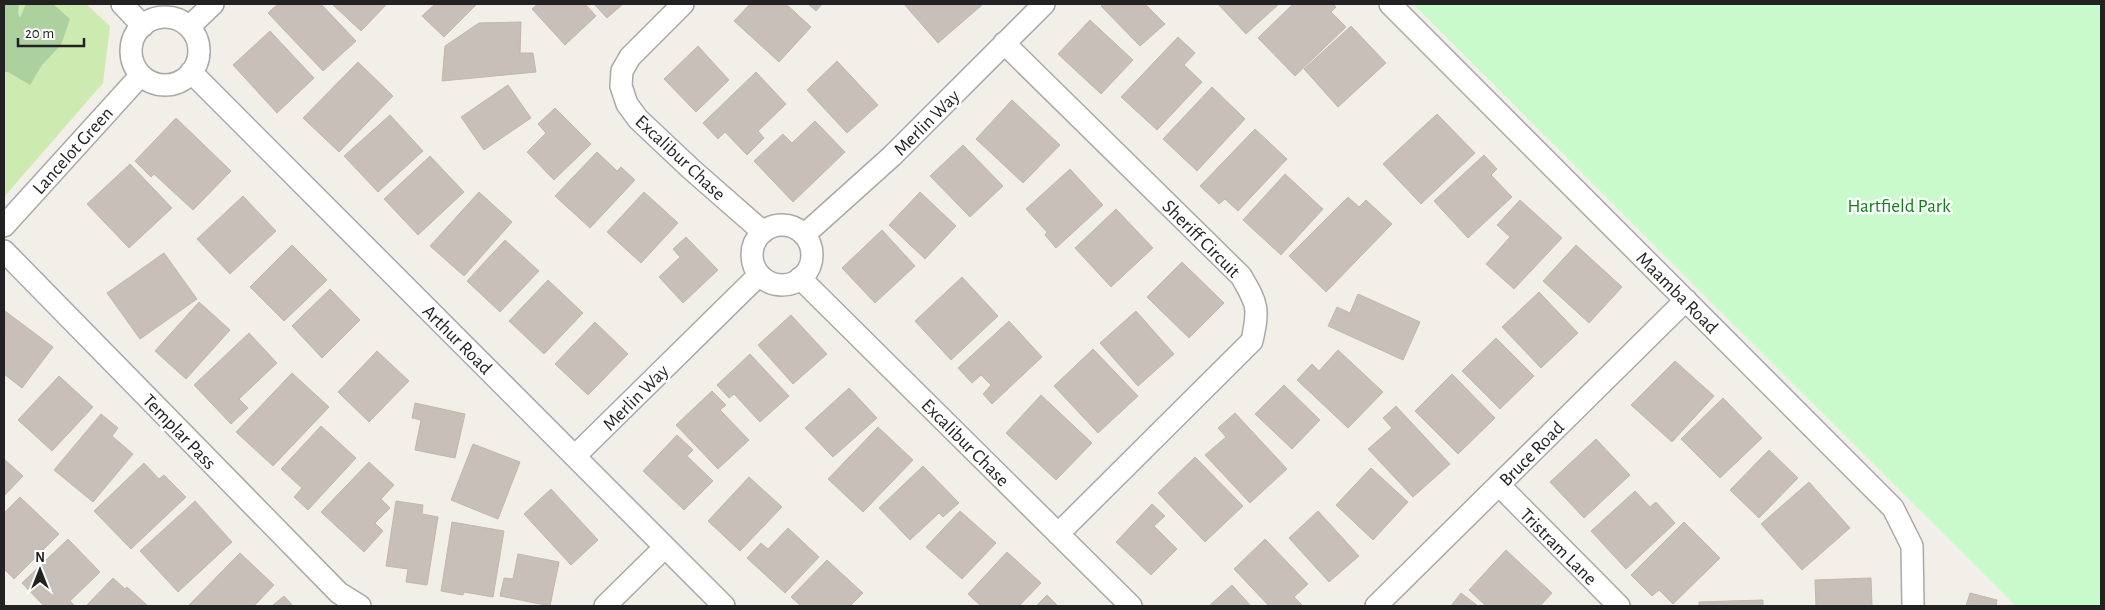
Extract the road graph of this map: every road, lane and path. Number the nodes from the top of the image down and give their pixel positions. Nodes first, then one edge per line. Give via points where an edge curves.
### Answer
1 (122, 4) edge
2 (213, 4) edge
3 (683, 4) edge
4 (1044, 4) edge
5 (1390, 4) edge
6 (142, 26) junction
7 (189, 27) junction
8 (1004, 44) junction
9 (191, 72) junction
10 (141, 75) junction
11 (4, 226) edge
12 (763, 232) junction
13 (804, 235) junction
14 (4, 251) edge
15 (759, 275) junction
16 (800, 278) junction
17 (1686, 300) junction
18 (575, 456) junction
19 (1499, 485) junction
20 (1058, 534) junction
21 (665, 547) junction
22 (360, 606) edge
23 (605, 606) edge
24 (724, 606) edge
25 (1131, 606) edge
26 (1376, 606) edge
27 (1619, 606) edge
28 (1913, 606) edge

1 - 6 street
2 - 7 street
3 - 12 street, Excalibur Chase via 630,57 622,71 621,86 627,104 638,119
4 - 8 street, Merlin Way
5 - 17 street, Maamba Road
6 - 7 street via 161,17 181,21
6 - 10 street via 132,44 131,55
7 - 9 street via 198,45 196,64
8 - 13 street, Merlin Way via 892,156
8 - 20 street, Sheriff Circuit via 1241,276 1257,304 1252,341
9 - 10 street via 182,80 166,84 150,81
9 - 18 street, Arthur Road
10 - 11 street, Lancelot Green
12 - 13 street via 773,226 784,225
12 - 15 street via 755,241 752,252 753,264
13 - 16 street via 810,246 811,258 808,269
14 - 22 street, Templar Pass via 339,593
15 - 16 street via 779,285 790,284
15 - 18 street, Merlin Way
16 - 20 street, Excalibur Chase
17 - 19 street, Bruce Road
17 - 28 street, Maamba Road via 1893,508 1912,546
18 - 21 street, Arthur Road
19 - 26 street, Bruce Road
19 - 27 street, Tristram Lane
20 - 25 street, Excalibur Chase
21 - 23 street
21 - 24 street, Arthur Road

